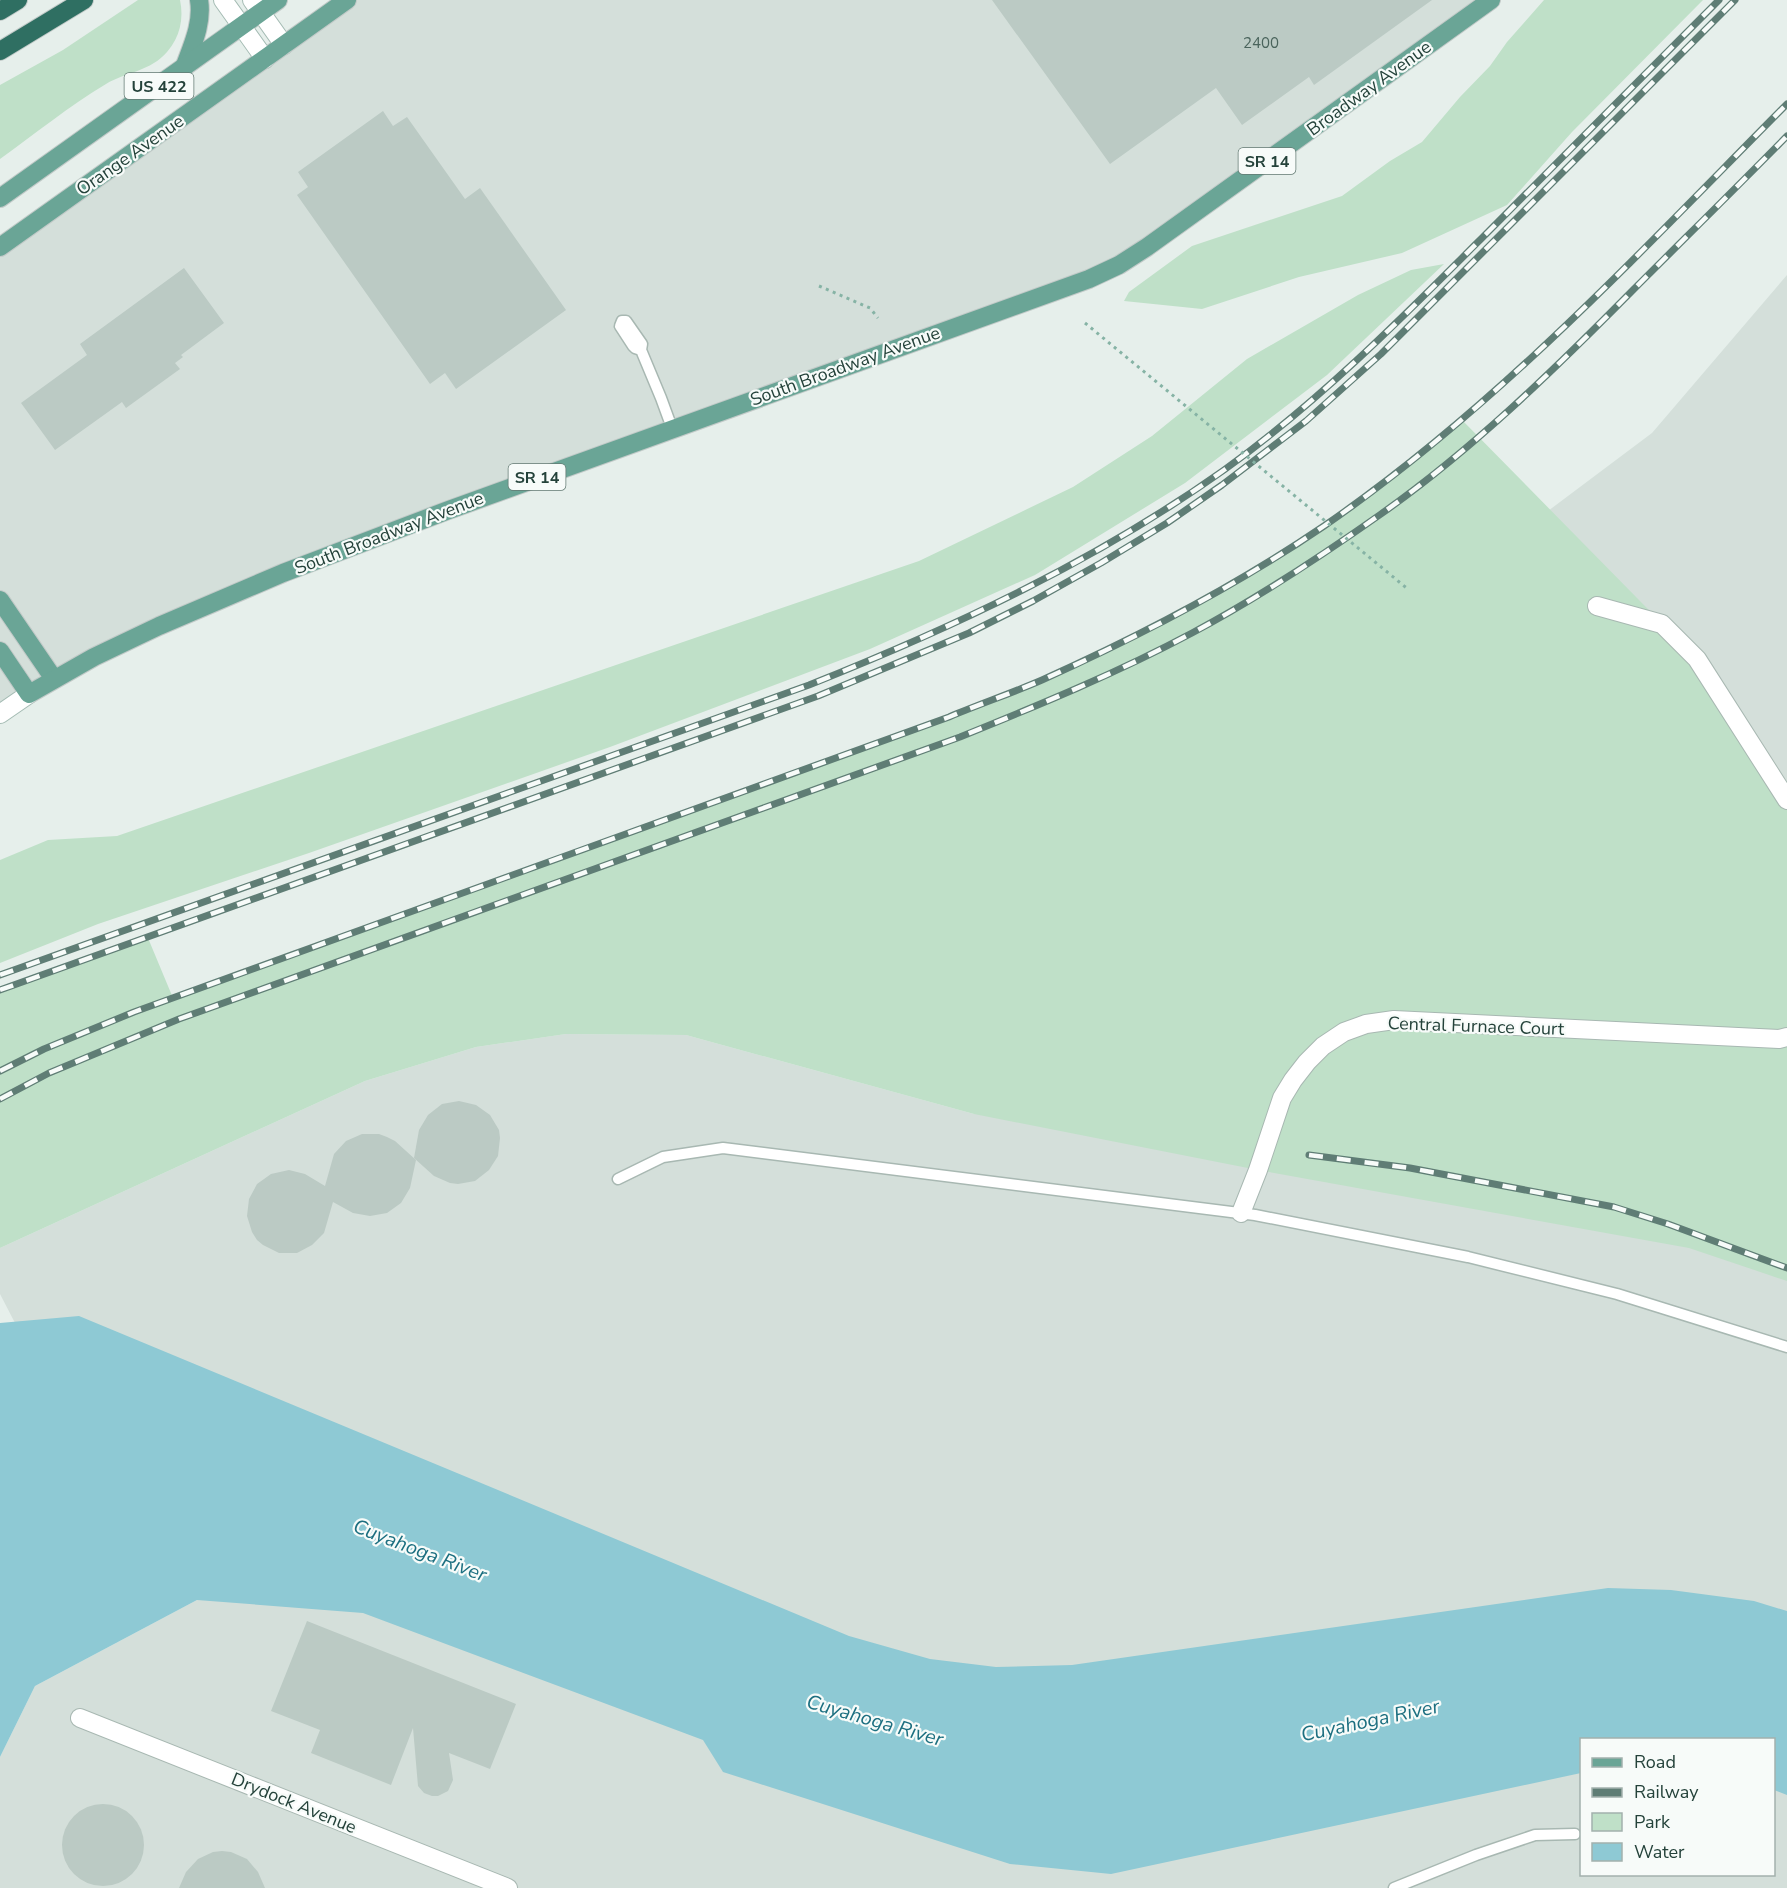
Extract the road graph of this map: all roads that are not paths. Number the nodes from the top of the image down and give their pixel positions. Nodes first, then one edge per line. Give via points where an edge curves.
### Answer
1 (18, 0) edge
2 (84, 0) edge
3 (199, 0) edge
4 (223, 0) edge
5 (278, 0) edge
6 (347, 0) edge
7 (1491, 0) edge
8 (256, 6) edge
9 (0, 11) edge
10 (241, 26) junction
11 (284, 45) junction
12 (0, 51) edge
13 (265, 59) junction
14 (184, 68) junction
15 (0, 198) edge
16 (0, 247) edge
17 (1030, 300) joint
18 (641, 350) dead end
19 (672, 428) junction
20 (0, 600) edge
21 (1597, 606) dead end
22 (0, 651) edge
23 (54, 679) junction
24 (29, 694) junction
25 (0, 714) edge
26 (1787, 800) edge
27 (1787, 1037) edge
28 (618, 1179) dead end
29 (1241, 1213) junction
30 (1787, 1347) edge
31 (80, 1718) dead end
32 (1575, 1834) dead end
33 (508, 1888) edge
34 (1394, 1888) edge

1 - 9 highway
2 - 12 highway
3 - 14 main road via 197,30
4 - 10 street
5 - 8 main road, US 422
6 - 11 main road, Orange Avenue / US 422
7 - 17 main road, Broadway Avenue / SR 14 via 1147,247 1089,279
8 - 10 main road, US 422
8 - 11 street
10 - 13 street
10 - 14 main road, US 422
11 - 13 main road, Orange Avenue / US 422
13 - 16 main road, Orange Avenue / US 422
14 - 15 main road, US 422
17 - 19 main road, South Broadway Avenue / SR 14
18 - 19 lane
19 - 23 main road, South Broadway Avenue / SR 14 via 283,573 159,626
20 - 23 main road
21 - 26 street via 1662,624 1697,659
22 - 24 main road
23 - 24 main road, South Broadway Avenue / SR 14
24 - 25 street
27 - 29 street, Central Furnace Court via 1394,1020 1366,1024 1323,1046 1293,1080 1282,1098
28 - 29 lane via 663,1157 723,1148
29 - 30 lane via 1468,1257 1617,1294
31 - 33 street, Drydock Avenue
32 - 34 lane via 1535,1835

